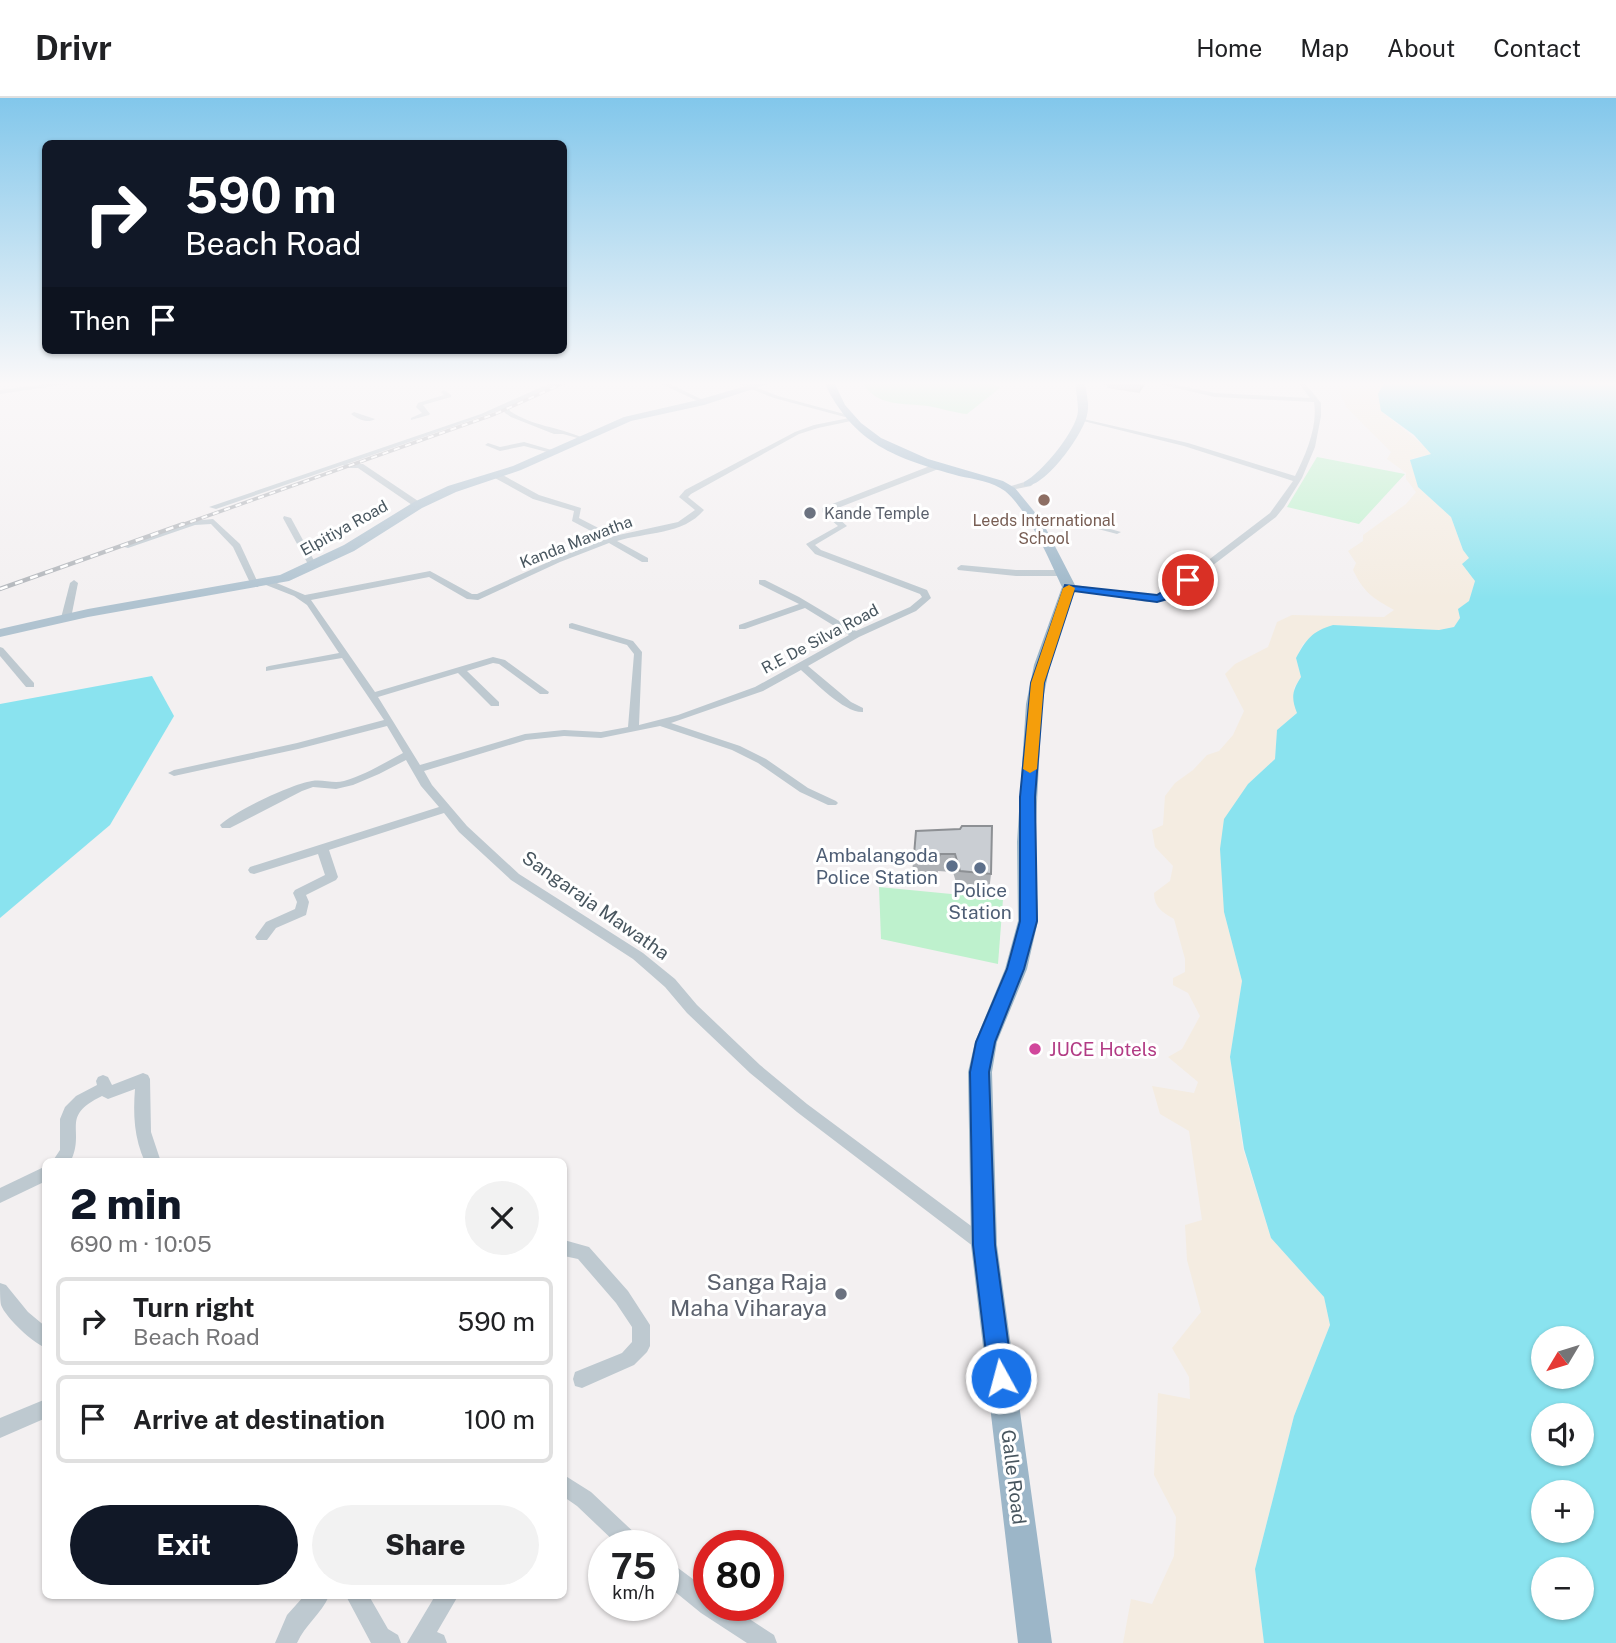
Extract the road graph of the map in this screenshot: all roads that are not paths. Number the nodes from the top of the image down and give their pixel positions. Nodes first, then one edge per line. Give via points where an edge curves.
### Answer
1 (372, 454) edge
2 (544, 454) edge
3 (758, 454) edge
4 (901, 454) edge
5 (1058, 454) edge
6 (1219, 454) edge
7 (1306, 454) edge
8 (938, 466) junction
9 (336, 467) junction
10 (958, 471) junction
11 (496, 475) junction
12 (1297, 476) junction
13 (1022, 485) junction
14 (1021, 500) junction
15 (418, 505) junction
16 (213, 507) dead end
17 (234, 508) dead end
18 (1027, 515) junction
19 (287, 518) dead end
20 (206, 521) junction
21 (1116, 532) dead end
22 (612, 540) junction
23 (125, 546) dead end
24 (645, 560) dead end
25 (313, 566) junction
26 (961, 568) dead end
27 (1066, 580) junction
28 (762, 582) dead end
29 (74, 583) dead end
30 (262, 584) junction
31 (305, 598) junction
32 (806, 605) junction
33 (66, 618) junction
34 (572, 626) dead end
35 (741, 627) dead end
36 (0, 633) edge
37 (856, 635) junction
38 (0, 650) edge
39 (343, 655) junction
40 (802, 666) junction
41 (269, 669) dead end
42 (461, 671) junction
43 (30, 685) dead end
44 (544, 692) dead end
45 (371, 696) junction
46 (495, 704) dead end
47 (859, 710) dead end
48 (390, 722) junction
49 (660, 723) junction
50 (633, 730) junction
51 (409, 754) junction
52 (417, 769) junction
53 (174, 773) dead end
54 (831, 803) dead end
55 (444, 809) junction
56 (226, 825) dead end
57 (323, 849) junction
58 (254, 870) dead end
59 (262, 937) dead end
60 (103, 1085) joint
61 (65, 1158) edge
62 (151, 1158) edge
63 (42, 1175) edge
64 (0, 1196) edge
65 (984, 1245) junction
66 (567, 1249) edge
67 (0, 1292) edge
68 (42, 1335) edge
69 (582, 1379) dead end
70 (42, 1410) edge
71 (0, 1428) edge
72 (567, 1487) edge
73 (617, 1530) edge
74 (679, 1581) edge
75 (693, 1592) edge
76 (315, 1599) edge
77 (359, 1599) edge
78 (445, 1599) edge
79 (734, 1621) edge
80 (286, 1643) edge
81 (390, 1643) edge
82 (418, 1643) edge
83 (766, 1643) edge
84 (1035, 1643) edge

1 - 9 street
2 - 11 main road, Elpitiya Road
3 - 22 street, Kanda Mawatha via 683,496 700,510 685,521
4 - 8 highway
5 - 13 main road via 1037,480
6 - 12 street
7 - 12 street
8 - 10 highway
8 - 37 street, R.E De Silva Road via 825,510 843,526 810,544 811,548 927,595 913,609
9 - 15 street via 360,466
9 - 16 street
10 - 13 highway
10 - 14 highway via 1008,487
11 - 15 main road, Elpitiya Road
11 - 22 street via 536,497 578,510 575,519
12 - 27 street via 1286,501 1273,515 1167,596 1147,599
13 - 14 highway
14 - 18 highway
15 - 25 main road, Elpitiya Road
17 - 20 street
18 - 21 street via 1065,518
18 - 27 highway via 1036,522
19 - 25 street
20 - 23 street
20 - 30 street via 218,524
22 - 24 street
22 - 31 street, Kanda Mawatha via 478,597 430,574
25 - 30 main road, Elpitiya Road
26 - 27 street
27 - 65 highway, Galle Road via 1034,704 1025,941 986,1042 980,1072
28 - 32 street
29 - 33 street
30 - 31 street
30 - 33 main road, Elpitiya Road
31 - 39 street, Sangaraja Mawatha
32 - 35 street
32 - 37 street
33 - 36 main road, Elpitiya Road
34 - 50 street via 630,643 639,654
37 - 40 street, R.E De Silva Road
38 - 43 street
39 - 41 street
39 - 45 street, Sangaraja Mawatha
40 - 47 street
40 - 49 street, R.E De Silva Road via 743,696
42 - 44 street via 493,660 502,662
42 - 45 street
42 - 46 street
45 - 48 street, Sangaraja Mawatha
48 - 51 street, Sangaraja Mawatha
48 - 53 street
49 - 50 street, R.E De Silva Road
49 - 54 street via 736,748
50 - 52 street, R.E De Silva Road via 525,737
51 - 52 street, Sangaraja Mawatha
51 - 56 street via 348,783 310,784
52 - 55 street, Sangaraja Mawatha
55 - 57 street
55 - 65 street, Sangaraja Mawatha via 515,877 638,956 755,1069
57 - 58 street
57 - 59 street via 332,877 299,893 301,912 271,925
60 - 61 street via 68,1115
60 - 62 street via 108,1093 143,1079 141,1116
63 - 64 street
65 - 84 highway, Galle Road
66 - 69 street via 583,1252 641,1325 641,1346 628,1359
67 - 68 street
70 - 71 street
72 - 73 street
74 - 75 street
76 - 80 street via 295,1623
77 - 81 street via 380,1637
78 - 82 street
79 - 83 street

